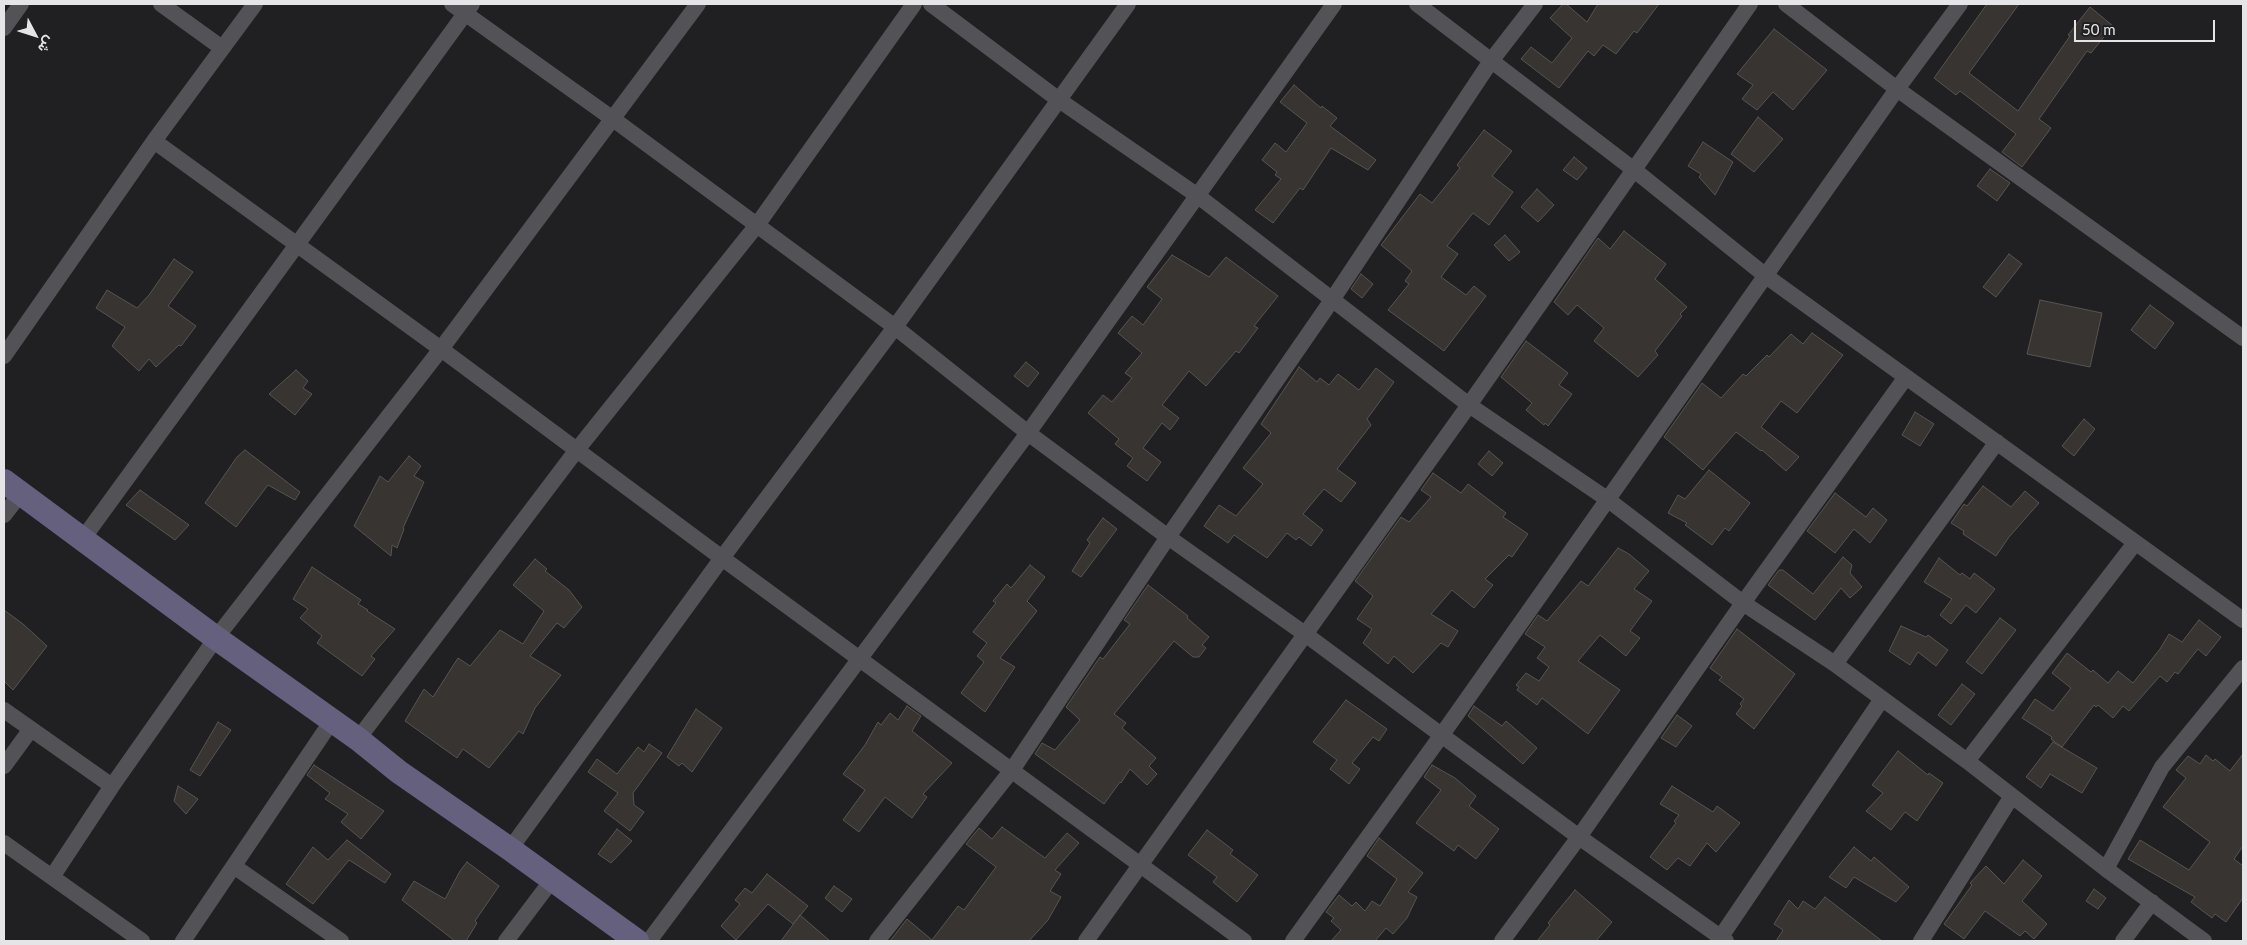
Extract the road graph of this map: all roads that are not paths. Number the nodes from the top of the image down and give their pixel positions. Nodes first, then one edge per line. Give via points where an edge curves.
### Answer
1 (22, 4) edge
2 (161, 4) edge
3 (254, 4) edge
4 (698, 4) edge
5 (914, 4) edge
6 (931, 4) edge
7 (1128, 4) edge
8 (1334, 4) edge
9 (1418, 4) edge
10 (1535, 4) edge
11 (1750, 4) edge
12 (1786, 4) edge
13 (1960, 4) edge
14 (463, 7) edge
15 (4, 28) edge
16 (222, 48) junction
17 (1491, 60) junction
18 (1897, 89) junction
19 (1059, 100) junction
20 (613, 119) junction
21 (154, 141) junction
22 (1633, 170) junction
23 (1198, 196) junction
24 (757, 225) junction
25 (297, 246) junction
26 (1766, 276) junction
27 (1332, 300) junction
28 (895, 327) junction
29 (2242, 333) edge
30 (441, 349) junction
31 (4, 356) edge
32 (1906, 377) junction
33 (1469, 405) junction
34 (1028, 433) junction
35 (1997, 442) junction
36 (576, 451) junction
37 (12, 487) edge
38 (1607, 499) junction
39 (4, 515) edge
40 (1168, 537) junction
41 (82, 540) junction
42 (2135, 543) junction
43 (722, 558) junction
44 (1743, 603) junction
45 (2243, 620) edge
46 (1305, 634) junction
47 (216, 638) junction
48 (859, 659) junction
49 (1835, 664) junction
50 (2243, 668) edge
51 (1882, 699) junction
52 (4, 710) edge
53 (332, 722) junction
54 (31, 729) junction
55 (1441, 736) junction
56 (358, 739) junction
57 (1967, 761) junction
58 (4, 766) edge
59 (1012, 770) junction
60 (112, 786) junction
61 (2012, 796) junction
62 (1579, 837) junction
63 (4, 843) edge
64 (510, 849) junction
65 (235, 867) junction
66 (1140, 867) junction
67 (2106, 869) junction
68 (52, 877) junction
69 (552, 880) junction
70 (2152, 902) junction
71 (1721, 940) edge
72 (142, 941) edge
73 (183, 941) edge
74 (341, 941) edge
75 (506, 941) edge
76 (637, 941) edge
77 (649, 941) edge
78 (877, 941) edge
79 (1086, 941) edge
80 (1244, 941) edge
81 (1293, 941) edge
82 (1502, 941) edge
83 (1921, 941) edge
84 (2123, 941) edge
85 (2202, 941) edge

1 - 15 street
2 - 16 street
3 - 16 street
4 - 20 street
5 - 24 street
6 - 19 street
7 - 19 street
8 - 23 street
9 - 17 street
10 - 17 street
11 - 22 street
12 - 18 street
13 - 18 street
14 - 20 street
14 - 25 street
16 - 21 street
17 - 22 street
17 - 27 street
18 - 26 street
18 - 29 street
19 - 23 street
19 - 28 street
20 - 24 street
20 - 30 street
21 - 25 street
21 - 31 street
22 - 26 street
22 - 33 street
23 - 27 street
23 - 34 street
24 - 28 street
24 - 36 street
25 - 30 street
25 - 41 street
26 - 32 street
26 - 38 street
27 - 33 street
27 - 40 street
28 - 34 street
28 - 43 street
30 - 36 street
30 - 47 street
32 - 35 street
32 - 44 street
33 - 38 street
33 - 46 street
34 - 40 street
34 - 48 street
35 - 42 street
35 - 49 street
36 - 43 street
36 - 56 street
37 - 39 street
37 - 41 main road
38 - 44 street
38 - 55 street
40 - 46 street
40 - 59 street
41 - 47 main road
42 - 45 street
42 - 57 street
43 - 48 street
43 - 64 street
44 - 49 street
44 - 62 street
46 - 55 street
46 - 66 street
47 - 53 main road
47 - 60 street
48 - 59 street
48 - 77 street
49 - 51 street
50 - 67 street via 2162,767
51 - 57 street
51 - 71 street
52 - 54 street
53 - 56 main road
53 - 65 street
54 - 58 street
54 - 60 street
55 - 62 street
55 - 81 street
56 - 64 main road via 399,772
57 - 61 street
59 - 66 street
59 - 78 street
60 - 68 street
61 - 67 street
61 - 83 street
62 - 71 street
62 - 82 street
63 - 68 street
64 - 69 main road
65 - 73 street
65 - 74 street
66 - 79 street
66 - 80 street
67 - 70 street
68 - 72 street
69 - 75 street
69 - 76 main road
70 - 84 street
70 - 85 street

